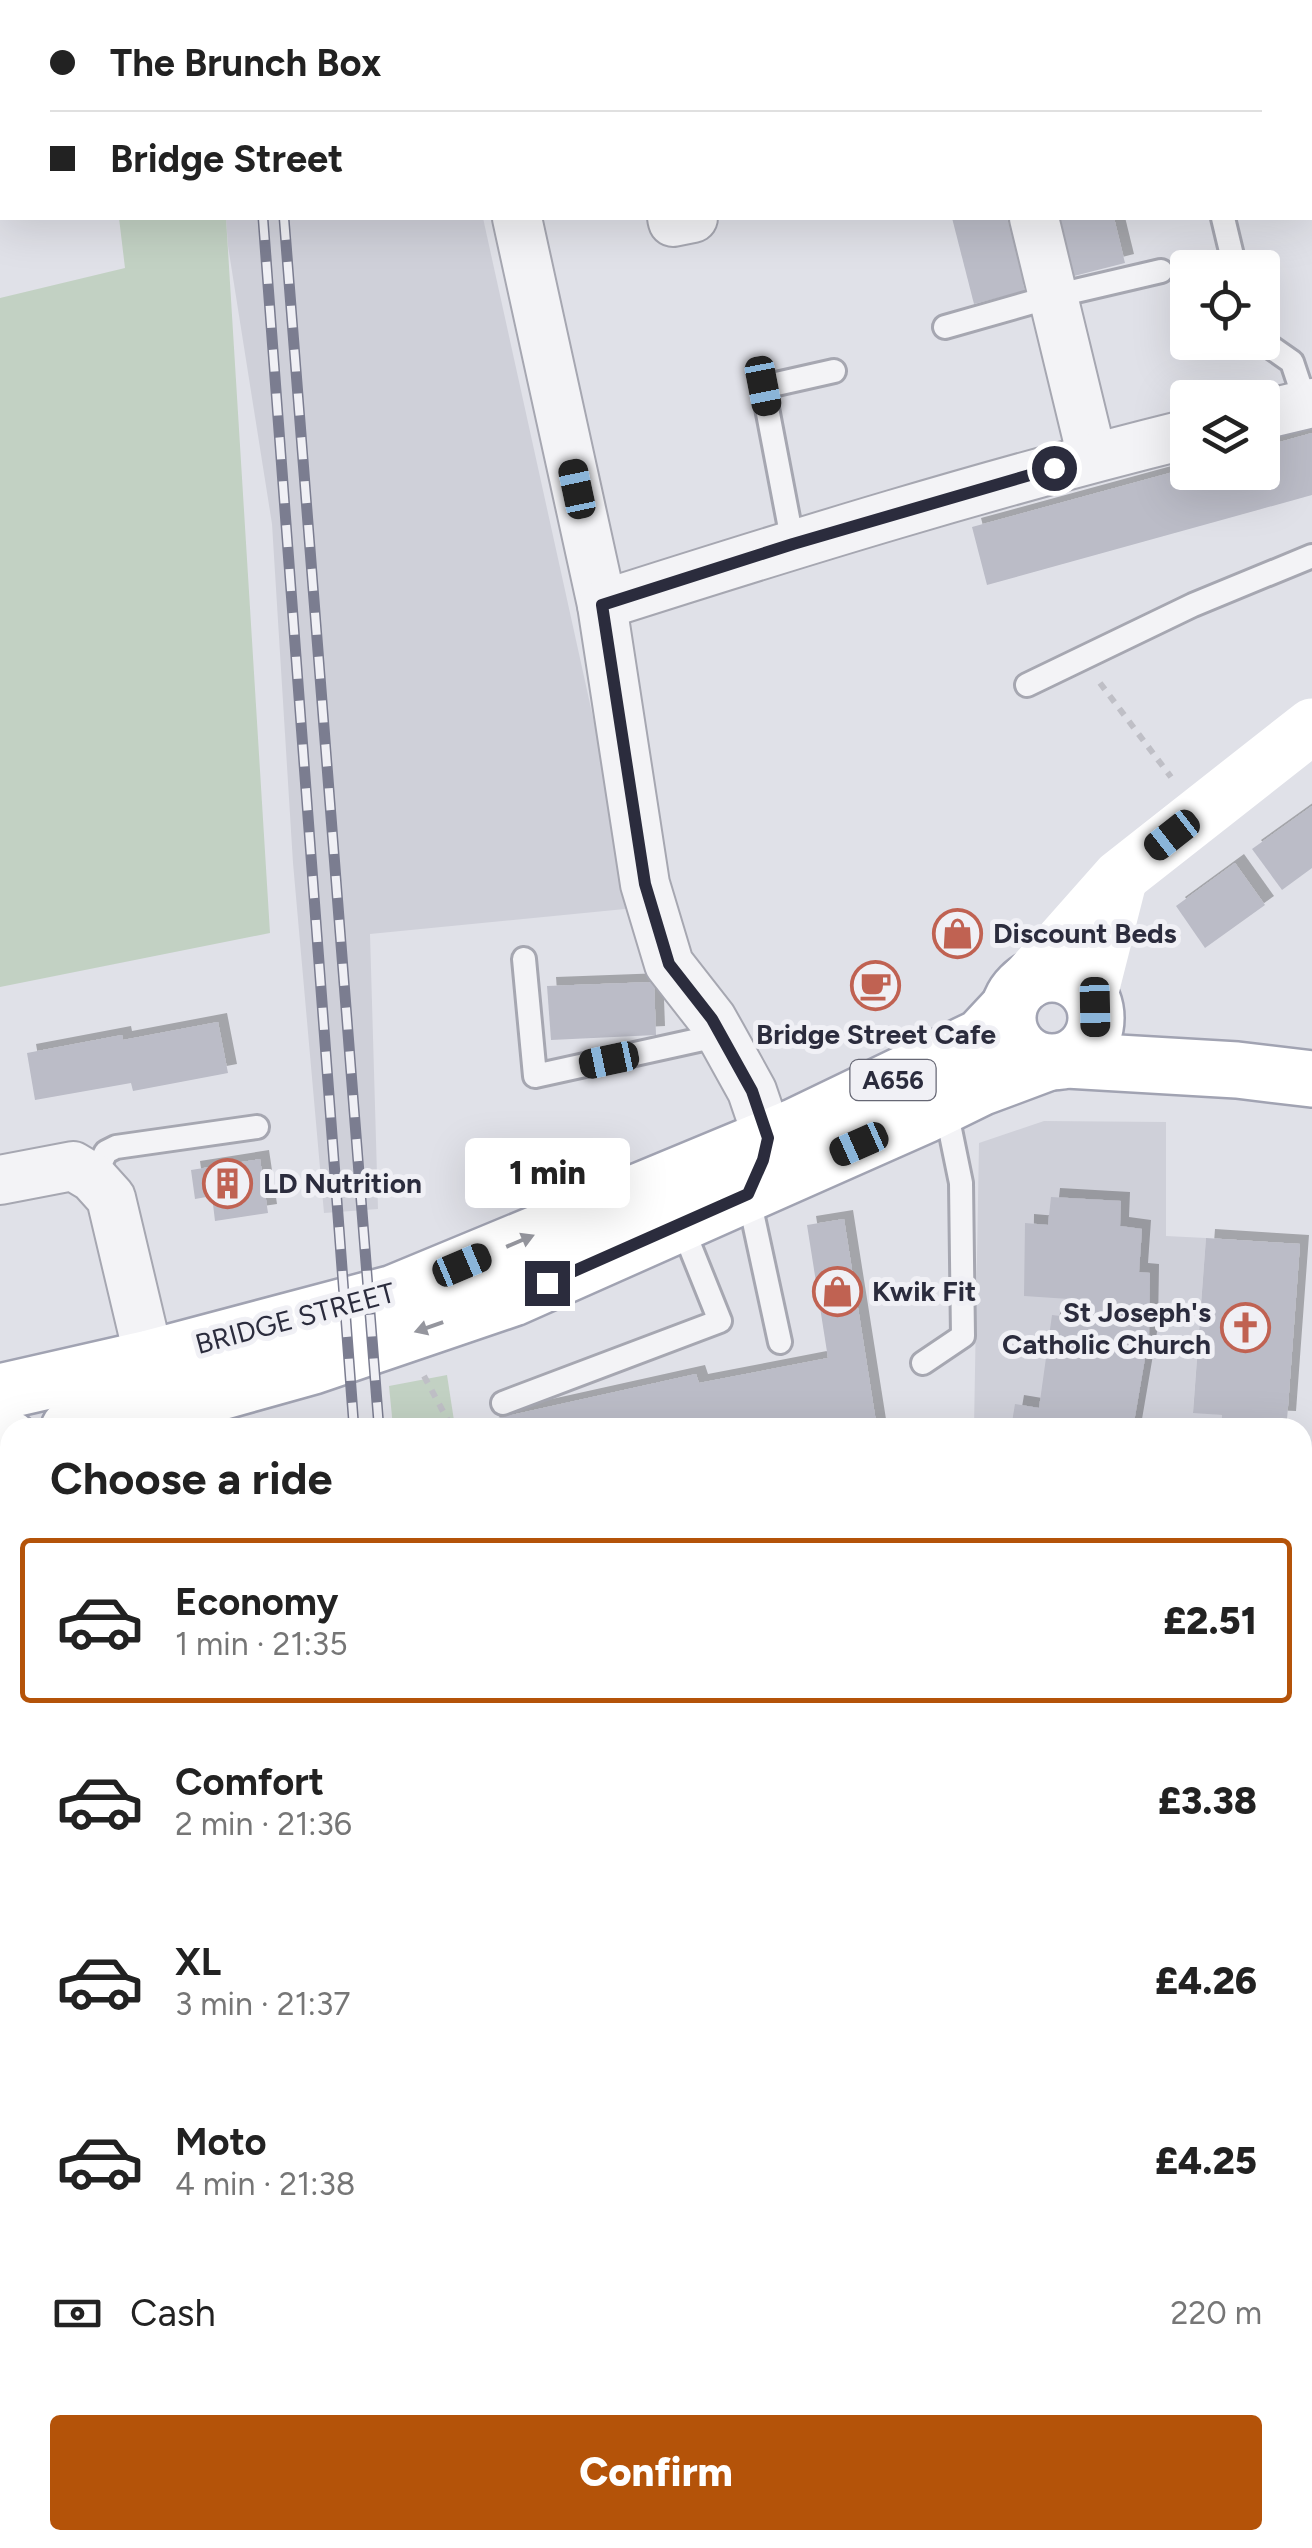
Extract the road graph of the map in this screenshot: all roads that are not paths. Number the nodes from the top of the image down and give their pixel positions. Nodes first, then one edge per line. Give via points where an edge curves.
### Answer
1 (517, 220) edge
2 (1035, 220) edge
3 (1223, 220) edge
4 (1230, 250) edge
5 (1161, 271) dead end
6 (1054, 296) junction
7 (945, 327) dead end
8 (1280, 354) edge
9 (834, 371) dead end
10 (1293, 407) edge
11 (1170, 438) edge
12 (1092, 458) junction
13 (793, 544) junction
14 (1312, 556) edge
15 (602, 605) junction
16 (1027, 685) dead end
17 (1312, 726) edge
18 (1120, 878) junction
19 (524, 959) dead end
20 (1018, 994) junction
21 (1092, 1001) junction
22 (721, 1035) junction
23 (1057, 1062) junction
24 (1236, 1070) junction
25 (1312, 1079) edge
26 (945, 1105) junction
27 (257, 1127) dead end
28 (768, 1138) junction
29 (826, 1159) junction
30 (93, 1178) junction
31 (0, 1180) edge
32 (748, 1194) junction
33 (673, 1202) junction
34 (780, 1342) dead end
35 (149, 1358) junction
36 (923, 1363) dead end
37 (0, 1392) edge
38 (218, 1394) junction
39 (503, 1403) dead end
40 (123, 1418) edge
41 (131, 1418) edge

1 - 15 street
2 - 6 street
3 - 4 lane
5 - 6 lane
6 - 7 lane
6 - 12 street
8 - 10 lane via 1292,362
9 - 13 lane via 763,386
11 - 12 street
12 - 13 street
13 - 15 street
14 - 16 lane
15 - 22 street via 645,884 669,964
17 - 18 main road, BRIDGE STREET
18 - 20 main road, BRIDGE STREET
18 - 21 main road
19 - 22 lane via 534,1076
20 - 21 main road, A656 via 1049,974 1070,978
20 - 23 main road via 1008,1018 1013,1040 1025,1054
20 - 28 main road, BRIDGE STREET / A656 via 981,1038
21 - 23 main road via 1089,1043
21 - 24 main road, A656
22 - 28 street
23 - 24 main road, A656
23 - 26 main road, BRIDGE STREET / A656
24 - 25 main road, A656
26 - 29 main road, BRIDGE STREET / A656
26 - 36 lane via 961,1183 964,1336
27 - 30 lane via 116,1147 106,1152
28 - 29 street via 786,1158
28 - 32 street
28 - 33 main road, BRIDGE STREET / A656
29 - 32 main road, BRIDGE STREET / A656
30 - 31 street via 73,1166
30 - 35 street via 111,1198
32 - 33 main road, BRIDGE STREET / A656
32 - 34 lane
35 -> 33 main road, BRIDGE STREET / A656 via 394,1293
33 -> 38 main road, BRIDGE STREET / A656 via 513,1298
33 - 39 lane via 720,1320
35 - 37 main road, BRIDGE STREET / A656
35 - 38 street via 171,1388
35 - 40 street via 152,1390
38 - 41 main road, BRIDGE STREET / A656

